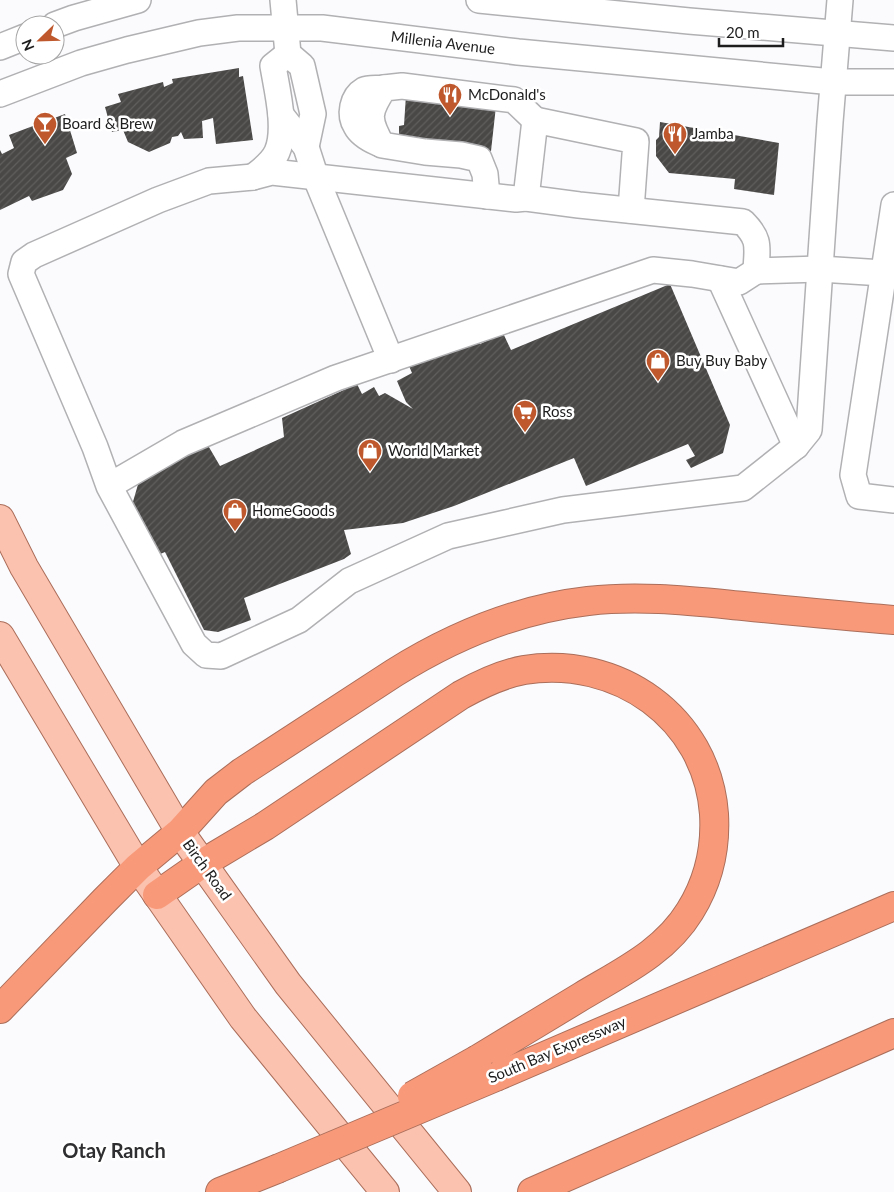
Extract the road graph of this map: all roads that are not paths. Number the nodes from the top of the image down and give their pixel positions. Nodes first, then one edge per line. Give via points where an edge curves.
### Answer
1 (138, 0) edge
2 (283, 0) edge
3 (479, 0) edge
4 (840, 0) edge
5 (65, 21) edge
6 (286, 28) junction
7 (837, 32) junction
8 (894, 38) edge
9 (15, 41) edge
10 (0, 47) edge
11 (288, 54) junction
12 (833, 82) junction
13 (894, 82) edge
14 (0, 94) edge
15 (281, 115) junction
16 (534, 120) junction
17 (306, 148) junction
18 (252, 177) junction
19 (316, 178) junction
20 (487, 196) junction
21 (526, 198) junction
22 (894, 205) edge
23 (631, 210) junction
24 (820, 269) junction
25 (756, 270) junction
26 (883, 273) junction
27 (720, 279) junction
28 (391, 360) junction
29 (796, 446) junction
30 (110, 486) junction
31 (894, 500) edge
32 (0, 519) edge
33 (894, 620) edge
34 (0, 636) edge
35 (180, 832) junction
36 (203, 863) junction
37 (138, 867) junction
38 (157, 895) junction
39 (894, 906) edge
40 (0, 1009) edge
41 (894, 1033) edge
42 (488, 1067) junction
43 (578, 1184) edge
44 (220, 1192) edge
45 (385, 1192) edge
46 (457, 1192) edge
47 (532, 1192) edge

1 - 5 street
2 - 6 street
3 - 7 street
4 - 7 street
6 - 11 street
6 - 12 street, Millenia Avenue via 322,28 518,52
6 - 14 street, Millenia Avenue via 238,28 199,33 81,63
7 - 8 street
7 - 12 street
9 - 10 street
11 - 15 street via 273,66
11 - 17 street via 302,66 313,114
12 - 13 street, Millenia Avenue
12 - 24 street
15 - 17 street
15 - 18 street via 278,151 268,166
16 - 20 street via 514,100 402,86 365,90 354,99 352,111 356,126 368,138 382,145 479,159 485,174
16 - 21 street
16 - 23 street via 636,141
17 - 19 street
18 - 19 street via 272,172
18 - 30 street via 209,181 158,200 24,262 21,274
19 - 20 street
19 - 28 street
20 - 21 street
21 - 23 street
22 - 26 street
23 - 25 street via 743,222 757,241
24 - 25 street
24 - 26 street
24 - 29 street via 810,430
25 - 27 street via 739,282
26 - 31 street via 853,475 858,496
27 - 28 street via 654,270
27 - 29 street
28 - 30 street via 336,378 189,440
29 - 30 street via 743,488 563,510 448,536 349,581 299,620 221,656 206,655 194,644
32 - 35 main road, Birch Road via 24,568
33 - 35 highway via 650,598 586,601 524,614 464,634 417,658 242,772 216,792
34 - 37 main road
35 - 36 main road, Birch Road
35 - 37 highway
36 - 38 highway
36 - 42 highway via 487,681 542,668 579,670 615,679 648,697 663,708 687,736 710,786 714,840 700,894 679,927 651,955
36 - 46 main road, Birch Road via 288,984
37 - 38 main road
37 - 40 highway
38 - 45 main road via 244,1018
39 - 42 highway, South Bay Expressway
41 - 43 highway via 618,1154
42 - 44 highway, South Bay Expressway, bridge via 286,1166
43 - 47 highway

